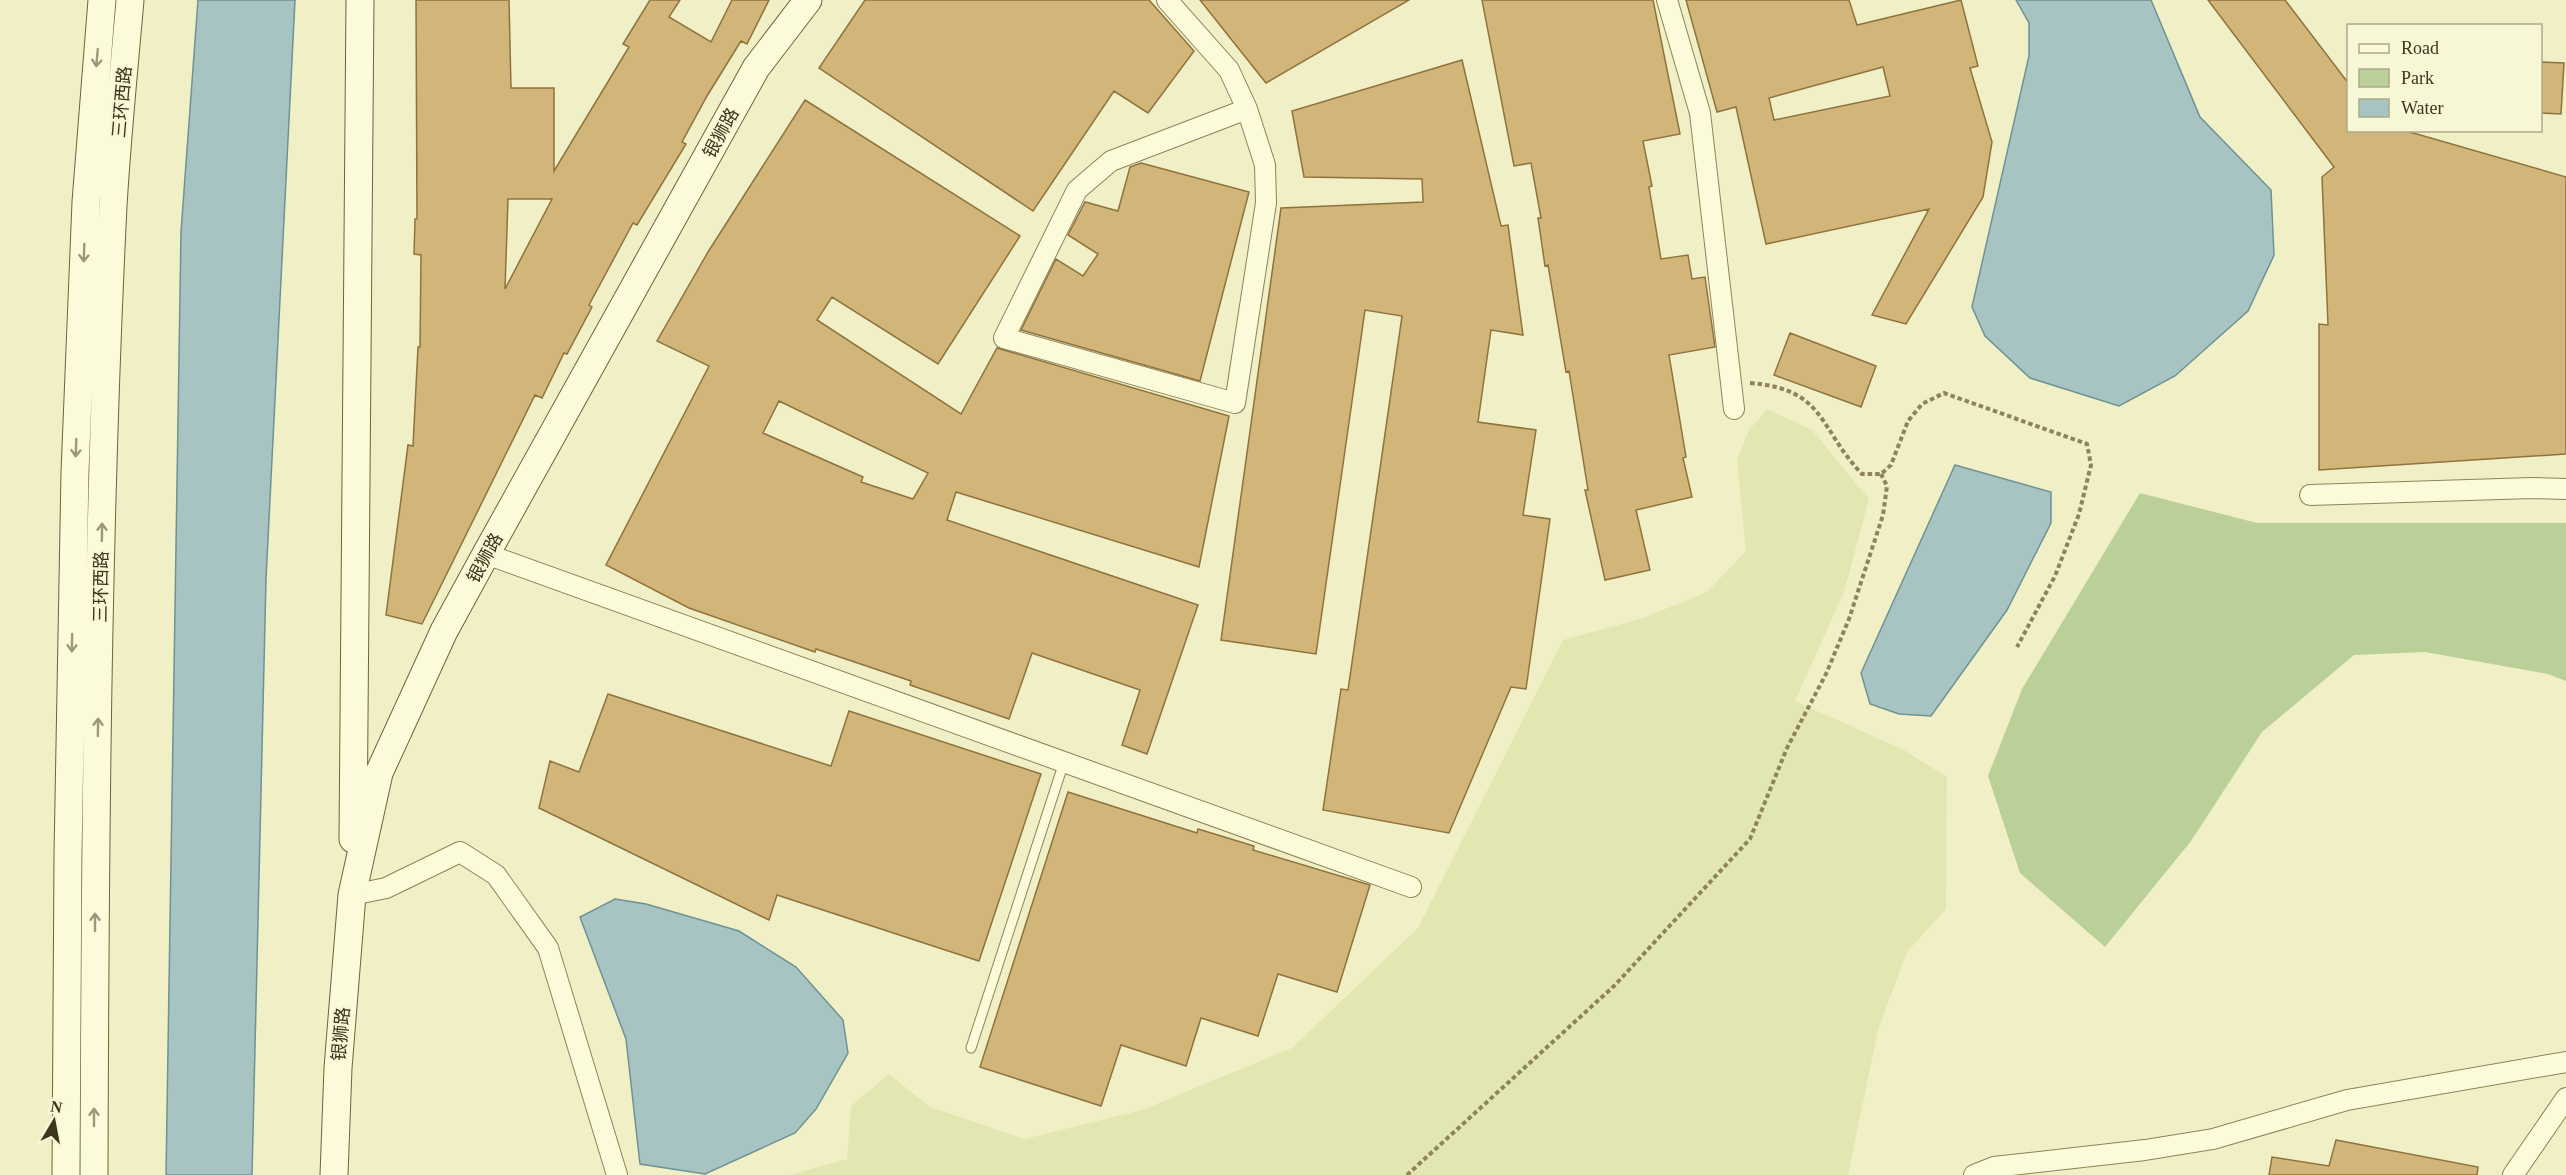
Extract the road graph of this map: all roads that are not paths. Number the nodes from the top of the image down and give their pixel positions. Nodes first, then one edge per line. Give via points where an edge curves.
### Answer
1 (102, 0) edge
2 (130, 0) edge
3 (360, 0) edge
4 (808, 0) edge
5 (1167, 0) edge
6 (1667, 0) edge
7 (1247, 109) junction
8 (1734, 409) dead end
9 (2566, 489) edge
10 (2310, 495) dead end
11 (486, 554) junction
12 (1064, 762) junction
13 (1411, 886) dead end
14 (352, 895) junction
15 (971, 1048) dead end
16 (2566, 1062) edge
17 (2566, 1098) edge
18 (66, 1175) edge
19 (94, 1175) edge
20 (334, 1175) edge
21 (617, 1175) edge
22 (1974, 1175) edge
23 (2513, 1175) edge

1 -> 18 main road, 三环西路 via 86,202 75,472
19 -> 2 main road, 三环西路 via 95,856 103,473 113,204
3 - 14 main road
4 - 11 main road, 银狮路 via 756,68
5 - 7 street via 1229,70
6 - 8 street via 1700,113
7 - 7 street via 1265,165 1266,203 1235,403 1004,338 1077,190 1111,161
9 - 10 street
11 - 12 street
11 - 14 main road, 银狮路 via 444,631 379,773
12 - 13 street
12 - 15 lane
14 - 20 main road, 银狮路
14 - 21 street via 386,888 460,852 496,875 548,948
16 - 22 street via 2347,1100 2213,1139 1994,1167
17 - 23 street

